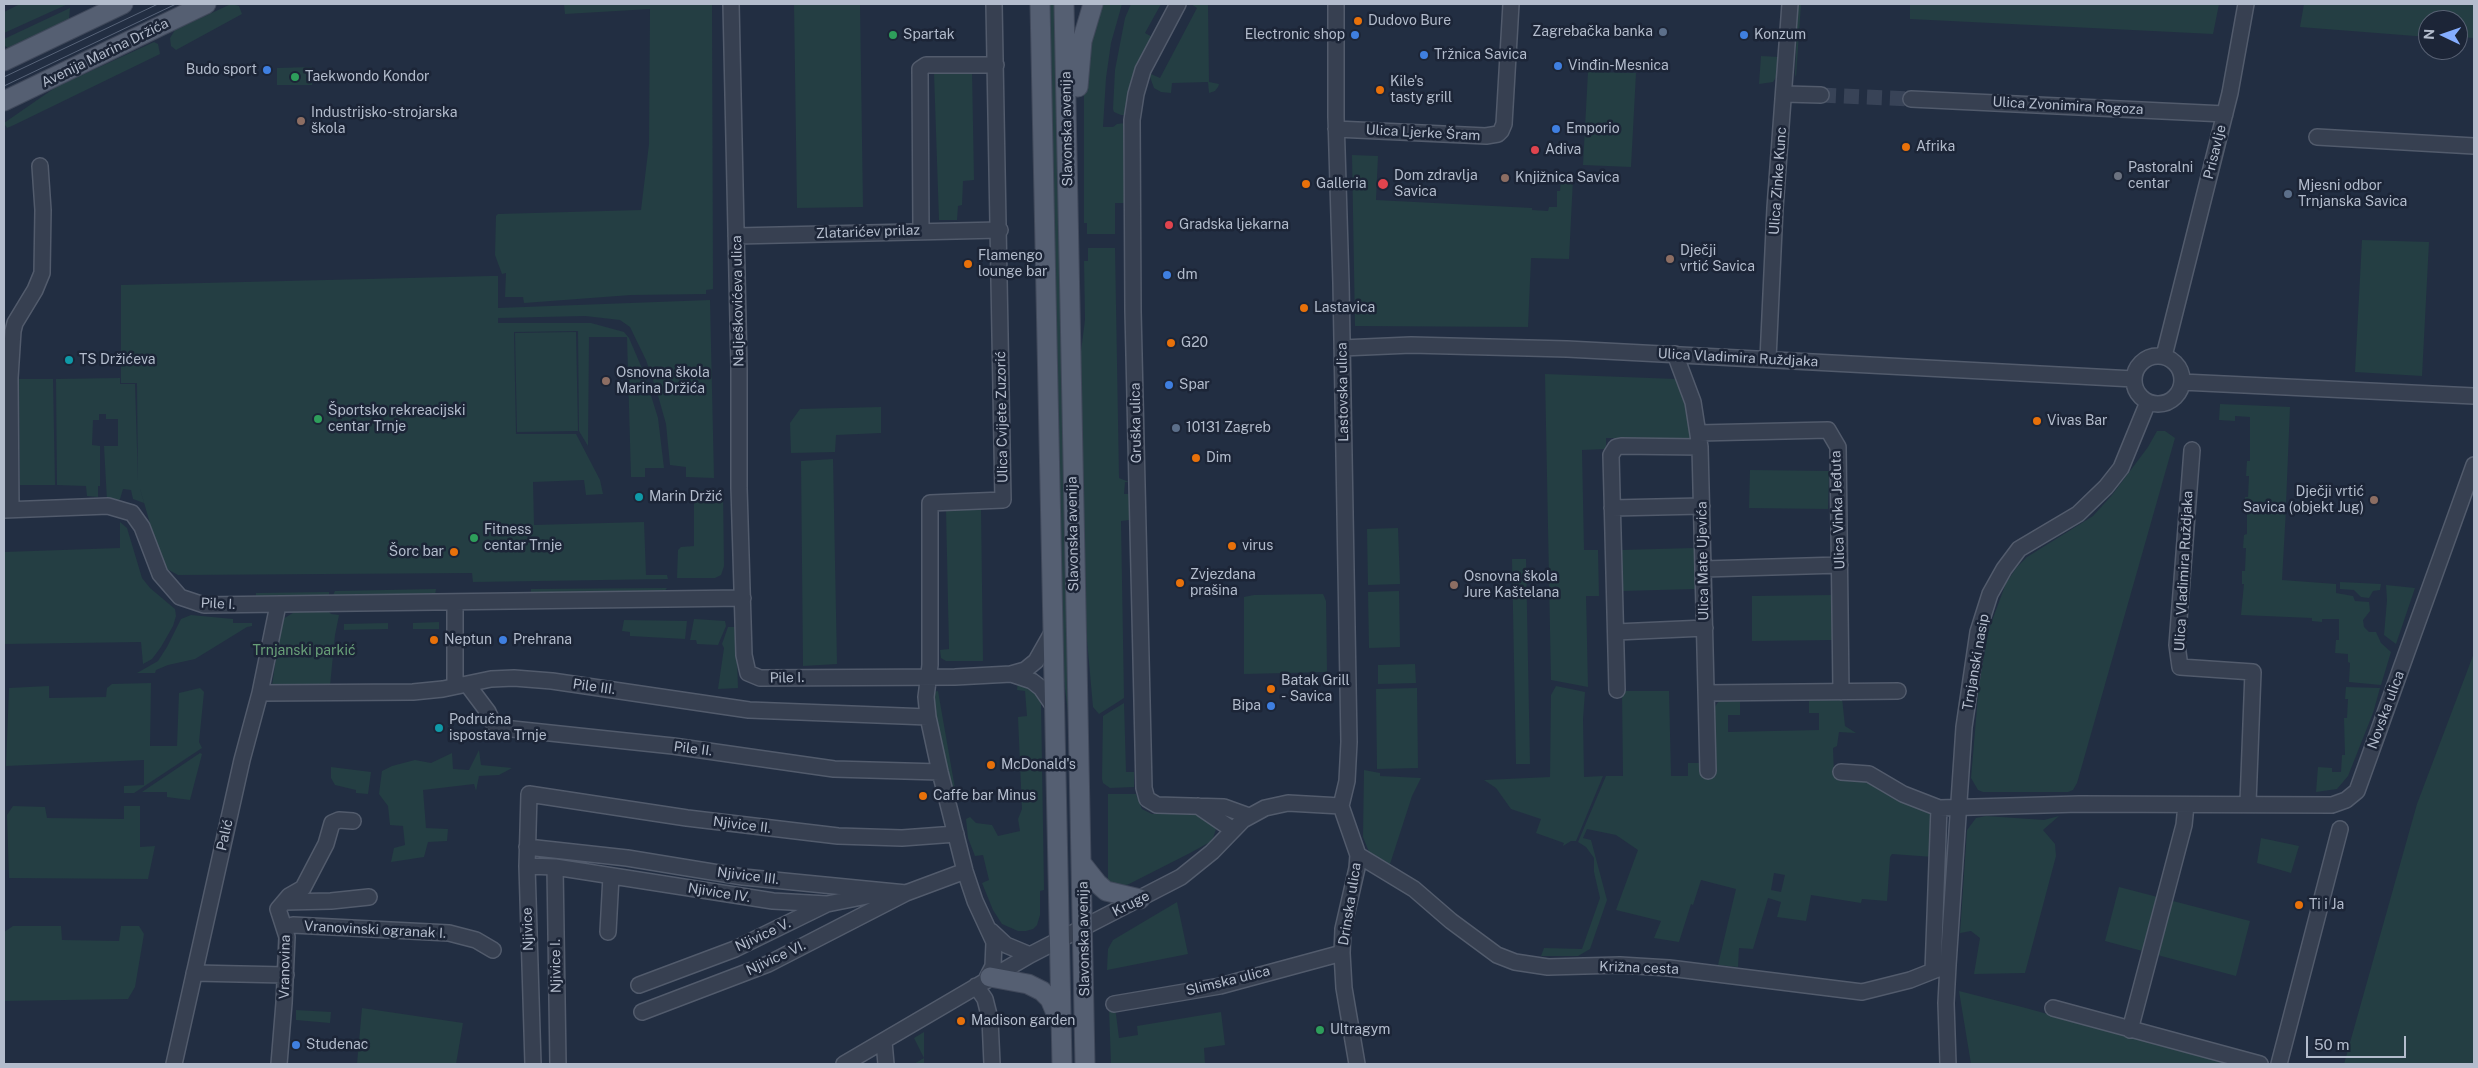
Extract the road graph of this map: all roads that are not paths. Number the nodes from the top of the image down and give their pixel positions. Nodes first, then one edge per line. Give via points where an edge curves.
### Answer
1 (123, 4) edge
2 (206, 4) edge
3 (731, 4) edge
4 (994, 4) edge
5 (1040, 4) edge
6 (1064, 4) edge
7 (1094, 4) edge
8 (1178, 4) edge
9 (1336, 4) edge
10 (1511, 4) edge
11 (1790, 4) edge
12 (2246, 4) edge
13 (4, 60) edge
14 (996, 65) junction
15 (1785, 94) junction
16 (1821, 95) tunnel mouth
17 (1911, 99) tunnel mouth
18 (4, 101) edge
19 (2225, 114) junction
20 (1336, 129) junction
21 (2317, 137) dead end
22 (2474, 146) edge
23 (40, 166) dead end
24 (1068, 194) junction
25 (1000, 230) junction
26 (921, 231) junction
27 (736, 236) junction
28 (1342, 348) junction
29 (1675, 354) junction
30 (2164, 356) junction
31 (1768, 359) junction
32 (2134, 379) junction
33 (2182, 382) junction
34 (2474, 396) edge
35 (2148, 402) junction
36 (1699, 440) junction
37 (2192, 450) dead end
38 (2474, 465) edge
39 (1702, 506) junction
40 (1612, 508) junction
41 (7, 510) edge
42 (1840, 565) junction
43 (1704, 569) junction
44 (743, 598) junction
45 (455, 602) junction
46 (278, 605) junction
47 (1705, 628) junction
48 (1053, 631) junction
49 (1616, 632) junction
50 (1010, 674) junction
51 (928, 676) junction
52 (461, 684) junction
53 (1617, 690) dead end
54 (1898, 691) dead end
55 (1841, 692) junction
56 (260, 693) junction
57 (1706, 693) junction
58 (1054, 707) junction
59 (928, 717) junction
60 (1708, 771) dead end
61 (940, 772) junction
62 (1840, 772) dead end
63 (529, 794) joint
64 (2248, 804) junction
65 (2186, 805) junction
66 (1198, 806) junction
67 (1340, 806) junction
68 (1939, 808) junction
69 (1959, 808) junction
70 (1249, 816) junction
71 (353, 821) dead end
72 (2340, 829) dead end
73 (1233, 830) junction
74 (956, 834) junction
75 (527, 846) junction
76 (1358, 855) junction
77 (1082, 864) junction
78 (527, 866) junction
79 (555, 868) junction
80 (966, 871) junction
81 (611, 876) junction
82 (888, 891) junction
83 (906, 894) junction
84 (369, 897) dead end
85 (1140, 899) junction
86 (284, 902) junction
87 (827, 904) junction
88 (285, 928) junction
89 (1083, 928) junction
90 (990, 930) junction
91 (608, 932) dead end
92 (1059, 941) junction
93 (493, 950) dead end
94 (1342, 953) junction
95 (1030, 955) junction
96 (1948, 965) junction
97 (1933, 971) junction
98 (194, 973) junction
99 (286, 975) junction
100 (984, 981) junction
101 (639, 985) dead end
102 (1114, 1004) dead end
103 (2053, 1008) dead end
104 (642, 1012) dead end
105 (1061, 1024) junction
106 (2130, 1030) junction
107 (884, 1042) junction
108 (174, 1064) edge
109 (279, 1064) edge
110 (533, 1064) edge
111 (558, 1064) edge
112 (844, 1064) edge
113 (886, 1064) edge
114 (992, 1064) edge
115 (1062, 1064) edge
116 (1085, 1064) edge
117 (1357, 1064) edge
118 (1948, 1064) edge
119 (2260, 1064) edge
120 (2279, 1064) edge

1 - 13 main road
2 - 18 main road, Avenija Marina Držića
3 - 27 street, Nalješkovićeva ulica
4 - 14 street, Ulica Cvijete Zuzorić
5 - 48 main road, Slavonska avenija
6 - 24 main road, Slavonska avenija
7 - 24 main road via 1078,62 1077,160
8 - 66 street, Gruška ulica via 1144,70 1132,120 1143,764 1145,791 1152,804
9 - 20 street, Lastovska ulica
10 - 20 street, Ulica Ljerke Šram via 1504,124 1498,134
11 - 15 street, Ulica Zinke Kunc
12 - 19 street, Prisavlje
14 - 25 street, Ulica Cvijete Zuzorić
14 - 26 street via 926,65 920,69
15 - 16 street
15 - 31 street, Ulica Zinke Kunc via 1775,208
17 - 19 street, Ulica Zvonimira Rogoza
19 - 30 street, Prisavlje
20 - 28 street, Lastovska ulica
21 - 22 street
23 - 41 street via 42,273 13,331
24 - 77 main road, Slavonska avenija
25 - 26 street, Zlatarićev prilaz
25 - 51 street, Ulica Cvijete Zuzorić via 1003,500 930,503
26 - 27 street, Zlatarićev prilaz
27 - 44 street, Nalješkovićeva ulica
28 - 29 street, Ulica Vladimira Ruždjaka via 1461,346
28 - 67 street, Lastovska ulica via 1350,742
29 - 31 street, Ulica Vladimira Ruždjaka
29 - 36 street, Ulica Mate Ujevića via 1693,402
30 - 32 street via 2144,360 2138,366
30 - 33 street via 2178,366
31 - 32 street, Ulica Vladimira Ruždjaka
32 - 35 street via 2138,393
33 - 34 street
33 - 35 street via 2170,401
35 - 69 street, Trnjanski nasip via 2121,468 2106,487 2078,514 2019,549 1990,594 1978,632 1971,675
36 - 39 street, Ulica Mate Ujevića
36 - 40 street via 1616,447 1611,455
36 - 42 street, Ulica Vinka Jeđuta via 1828,430 1838,447
37 - 64 street, Ulica Vladimira Ruždjaka via 2177,645 2180,667 2253,672
38 - 64 street, Novska ulica via 2357,790 2346,800 2332,805
39 - 40 street
39 - 43 street, Ulica Mate Ujevića
40 - 49 street
41 - 46 street, Pile I. via 108,506 124,509 138,519 160,574 180,597 204,605
42 - 43 street
42 - 55 street, Ulica Vinka Jeđuta
43 - 47 street, Ulica Mate Ujevića
44 - 45 street, Pile I.
44 - 51 street, Pile I. via 745,666 754,677
45 - 46 street, Pile I.
45 - 52 street
46 - 56 street, Palić
47 - 49 street
47 - 57 street, Ulica Mate Ujevića
48 - 50 street via 1036,661 1026,670
48 - 58 main road, Slavonska avenija
49 - 53 street
50 - 51 street
50 - 58 street via 1032,681
51 - 59 street
52 - 56 street, Pile III. via 413,692
52 - 59 street, Pile III. via 514,678 749,710
52 - 61 street, Pile II. via 488,712 493,723 503,728 834,769
54 - 55 street
55 - 57 street
56 - 98 street, Palić
57 - 60 street, Ulica Mate Ujevića
58 - 92 main road, Slavonska avenija
59 - 61 street
61 - 74 street
62 - 68 street via 1869,774 1904,794
63 - 74 street, Njivice II. via 686,818 838,836 902,838
63 - 75 street, Njivice
64 - 65 street, Novska ulica
65 - 69 street, Novska ulica
65 - 106 street via 2184,825
66 - 70 street, Gruška ulica via 1224,807
66 - 73 street
67 - 70 street, Kruge via 1276,804
67 - 76 street, Drinska ulica
68 - 69 street
68 - 97 street
69 - 96 street, Trnjanski nasip
70 - 73 street, Kruge
71 - 86 street via 332,823 326,844 303,888
72 - 120 street
73 - 85 street, Kruge via 1196,866
74 - 80 street
75 - 78 street, Njivice
75 - 82 street, Njivice III. via 743,876
76 - 94 street, Drinska ulica via 1343,930
76 - 97 street, Križna cesta via 1414,889 1497,955 1515,962 1548,966 1669,968 1862,992 1882,989
77 - 85 main road via 1106,891
77 - 89 main road, Slavonska avenija
78 - 79 street, Njivice IV.
78 - 110 street, Njivice
79 - 81 street, Njivice IV.
79 - 111 street, Njivice I.
80 - 83 street
80 - 90 street via 975,901
81 - 87 street, Njivice IV. via 773,901
81 - 91 street
82 - 83 street, Njivice III.
82 - 87 street, Njivice V.
83 - 104 street, Njivice VI. via 768,964
84 - 86 street via 331,902
85 - 89 street, Kruge
86 - 88 street, Vranovina via 278,909
87 - 101 street, Njivice V. via 735,949
88 - 93 street, Vranovinski ogranak I. via 293,925 439,932 476,940
88 - 99 street, Vranovina
89 - 92 street, Kruge
89 - 116 main road, Slavonska avenija
90 - 95 street via 1006,945
90 - 100 street via 994,966
92 - 95 street, Kruge
92 - 105 main road, Slavonska avenija
94 - 102 street, Slimska ulica via 1220,986
94 - 117 street, Drinska ulica via 1344,988
95 - 100 street, Kruge
96 - 97 street, Križna cesta
96 - 118 street, Trnjanski nasip
98 - 99 street
98 - 108 street, Palić
99 - 109 street, Vranovina
100 - 105 main road via 1028,984 1042,991 1050,999
100 - 107 street, Kruge
100 - 114 street
103 - 106 street
105 - 115 main road, Slavonska avenija
106 - 119 street
107 - 112 street, Kruge
107 - 113 street

